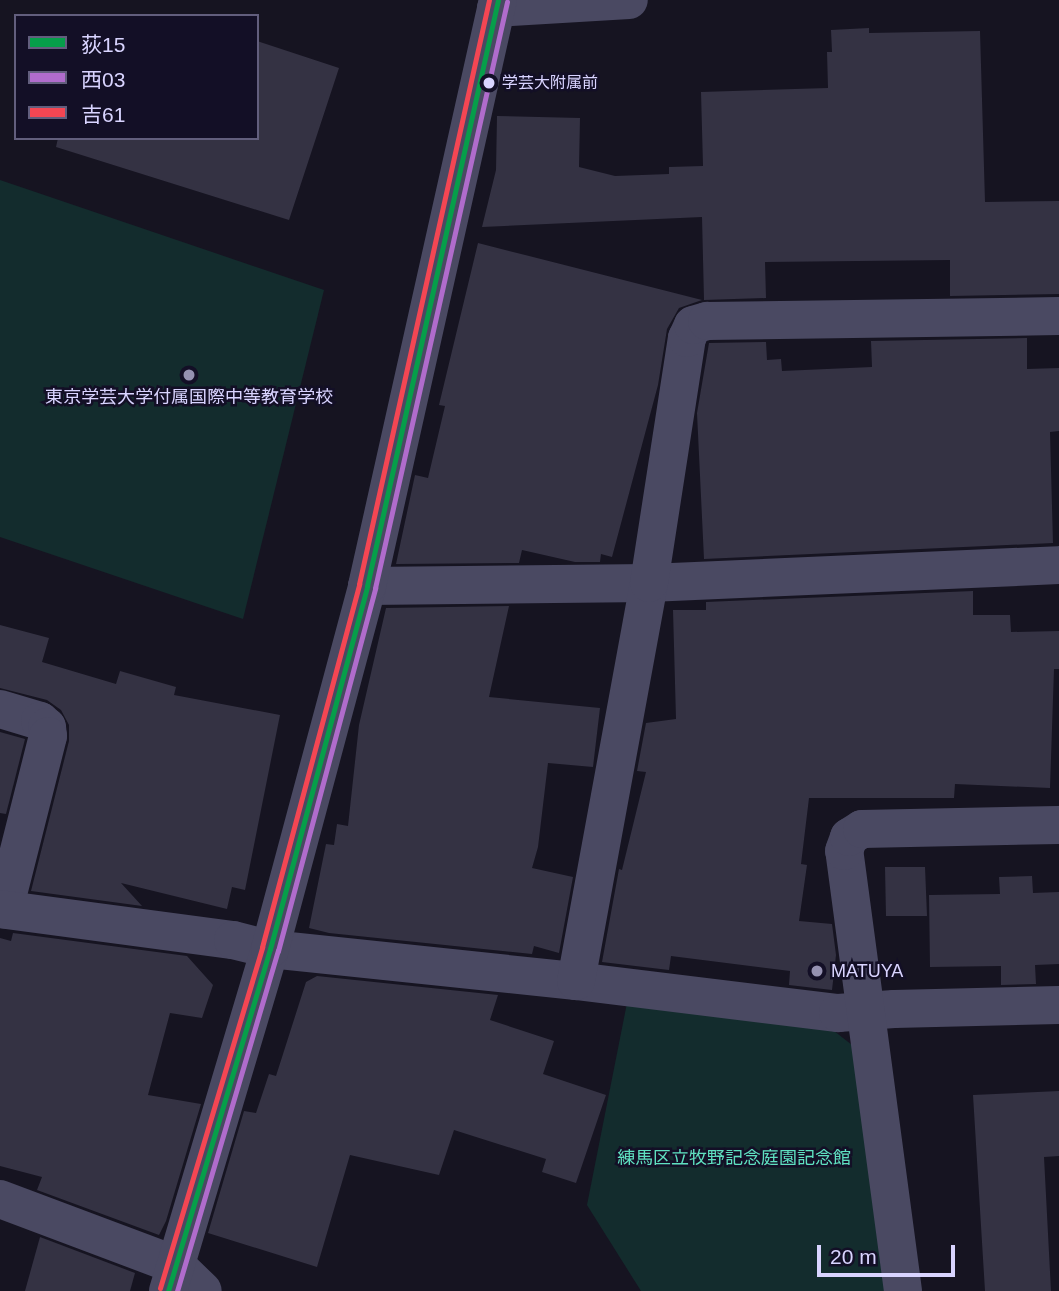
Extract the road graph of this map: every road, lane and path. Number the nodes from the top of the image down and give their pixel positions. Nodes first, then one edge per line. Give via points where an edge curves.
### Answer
1 (629, 0) edge
2 (497, 4) edge
3 (1059, 316) edge
4 (1059, 565) edge
5 (649, 583) junction
6 (367, 586) junction
7 (0, 709) edge
8 (1059, 825) edge
9 (2, 910) edge
10 (270, 949) junction
11 (576, 981) junction
12 (1059, 1005) edge
13 (864, 1013) junction
14 (0, 1199) edge
15 (172, 1278) edge
16 (203, 1291) edge
17 (903, 1291) edge

1 - 2 street
2 - 6 street
3 - 5 street via 707,321 693,325 687,338
4 - 5 street
5 - 6 street
5 - 11 street
6 - 10 street
7 - 9 street via 40,721 48,736
8 - 13 street via 862,829 849,837 844,851
9 - 10 street via 233,940
10 - 11 street
10 - 15 street
11 - 13 street
12 - 13 street
13 - 17 street
14 - 15 street
15 - 16 street

